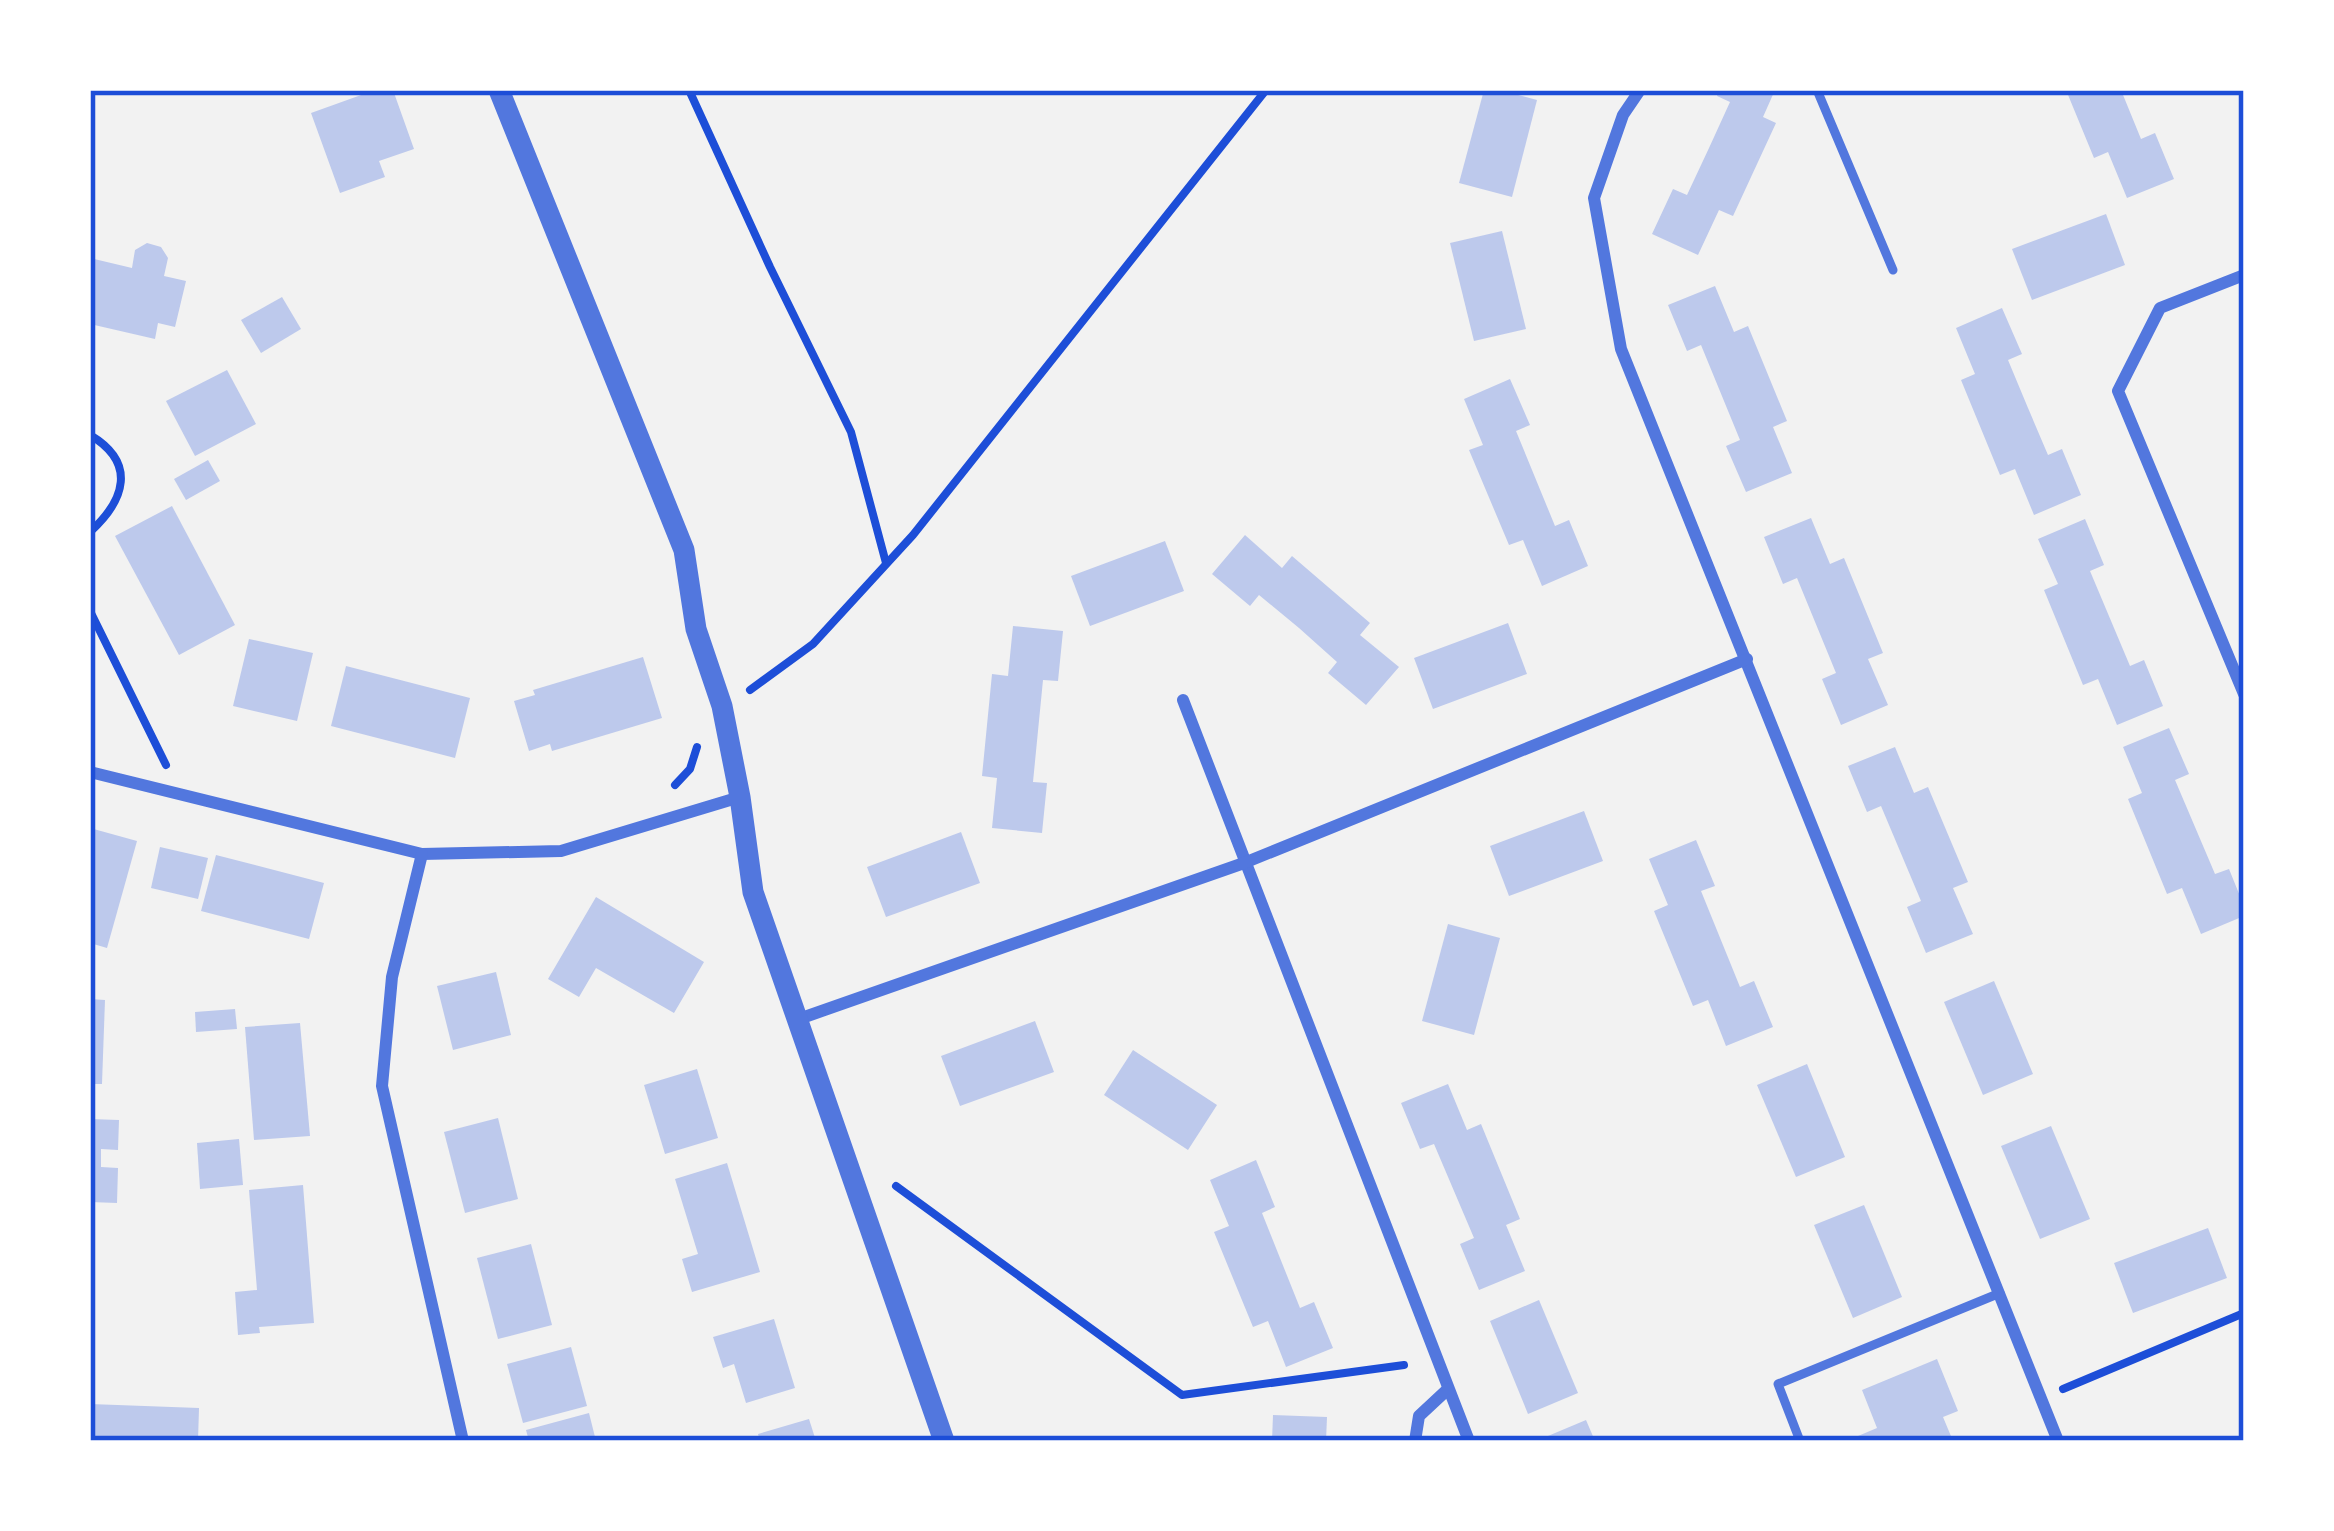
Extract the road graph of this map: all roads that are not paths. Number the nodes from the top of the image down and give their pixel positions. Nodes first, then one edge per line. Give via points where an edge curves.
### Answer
1 (500, 90) edge
2 (1640, 90) edge
3 (1817, 90) edge
4 (1893, 270) dead end
5 (2244, 275) edge
6 (1747, 659) junction
7 (2244, 694) edge
8 (1183, 700) dead end
9 (90, 772) edge
10 (740, 797) junction
11 (422, 854) junction
12 (1244, 862) junction
13 (796, 1020) junction
14 (2000, 1293) junction
15 (1448, 1389) junction
16 (463, 1441) edge
17 (944, 1441) edge
18 (1414, 1441) edge
19 (1469, 1441) edge
20 (1800, 1441) edge
21 (2058, 1441) edge

1 - 10 street via 684,550
2 - 6 street via 1594,198 1622,349
3 - 4 lane
5 - 7 street via 2160,308 2118,392
6 - 12 street
6 - 14 street
8 - 12 street
9 - 11 street
10 - 11 street via 561,851
10 - 13 street via 753,892
11 - 16 street via 392,977 382,1086
12 - 13 street
12 - 15 street
13 - 17 street
14 - 20 lane via 1778,1384
14 - 21 street
15 - 18 street via 1419,1416
15 - 19 street

